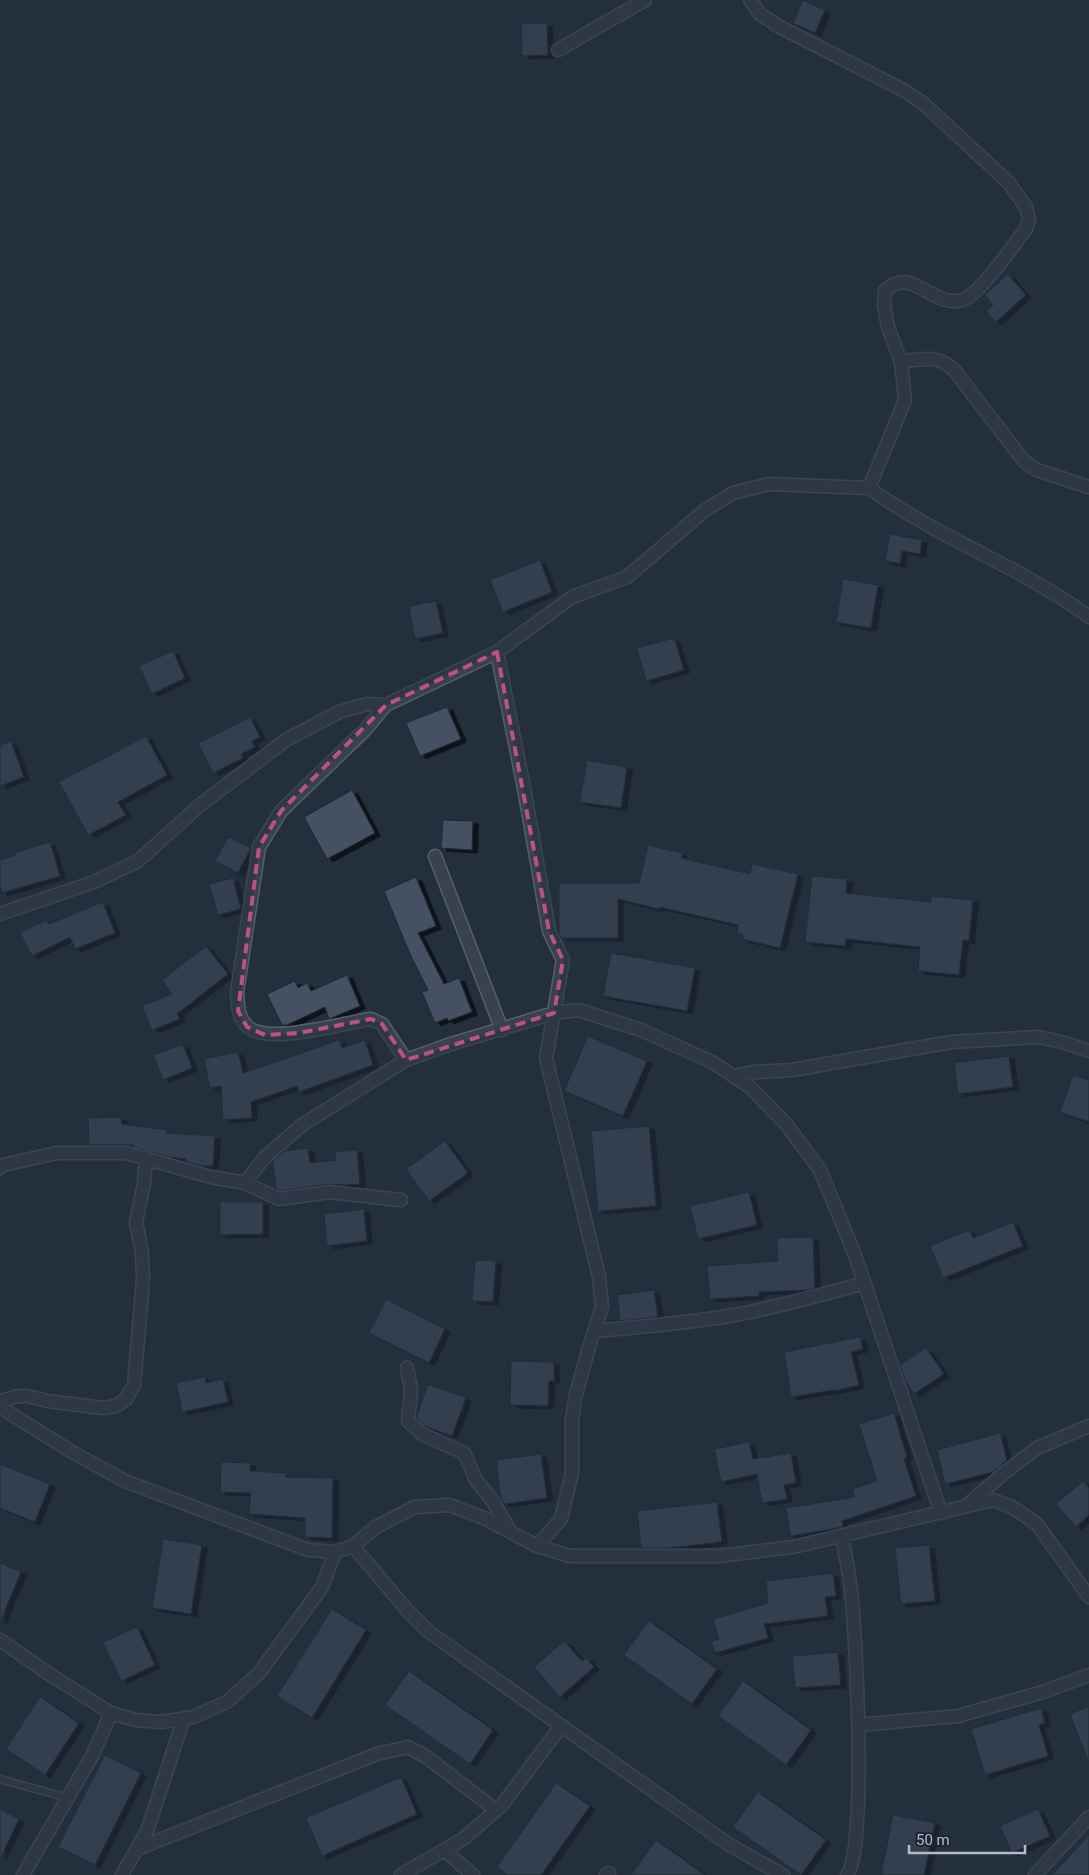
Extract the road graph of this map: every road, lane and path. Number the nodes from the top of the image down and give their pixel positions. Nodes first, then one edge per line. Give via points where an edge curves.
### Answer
1 (645, 0) edge
2 (750, 0) edge
3 (558, 50) dead end
4 (901, 362) junction
5 (1089, 487) edge
6 (869, 488) junction
7 (1089, 617) edge
8 (496, 652) junction
9 (386, 705) junction
10 (435, 856) dead end
11 (0, 914) edge
12 (554, 1013) junction
13 (502, 1030) junction
14 (1089, 1051) edge
15 (406, 1060) junction
16 (733, 1076) junction
17 (146, 1158) junction
18 (0, 1168) edge
19 (245, 1183) junction
20 (401, 1200) dead end
21 (865, 1283) junction
22 (594, 1331) junction
23 (407, 1368) dead end
24 (0, 1402) edge
25 (0, 1407) edge
26 (1089, 1426) edge
27 (965, 1507) junction
28 (941, 1513) junction
29 (510, 1532) junction
30 (842, 1536) junction
31 (353, 1546) junction
32 (537, 1546) junction
33 (335, 1552) junction
34 (1089, 1597) edge
35 (0, 1640) edge
36 (1089, 1676) edge
37 (111, 1713) junction
38 (184, 1718) junction
39 (561, 1726) junction
40 (858, 1726) junction
41 (0, 1779) edge
42 (68, 1798) junction
43 (496, 1810) junction
44 (1089, 1817) edge
45 (137, 1849) junction
46 (444, 1850) junction
47 (23, 1875) edge
48 (122, 1875) edge
49 (401, 1875) edge
50 (473, 1875) edge
51 (783, 1875) edge
52 (846, 1875) edge
53 (1035, 1875) edge

1 - 3 street
2 - 4 street via 760,14 778,26 905,91 924,104 1009,183 1026,207 1029,219 1026,229 974,293 962,300 945,301 914,284 902,282 885,291 888,327
4 - 5 street via 933,359 947,362 1024,461 1037,470
4 - 6 street via 905,400
6 - 7 street via 1049,590
6 - 8 street via 769,484 733,493 704,511 627,577 572,597
8 - 9 street
8 - 12 street via 549,931 563,960
9 - 11 street via 367,704 339,712 286,740 200,805 138,861 94,882
9 - 15 street via 365,730 281,811 259,847 237,992 238,1011 247,1027 265,1035 299,1033 371,1019 382,1024
10 - 13 street
12 - 13 street
12 - 16 street via 579,1010 641,1030 712,1062
12 - 22 street via 546,1058 599,1277 602,1306
13 - 15 street
14 - 16 street via 1038,1037 952,1042 792,1070
15 - 19 street via 302,1125 264,1158
16 - 21 street via 750,1087 786,1124 820,1170
17 - 18 street via 126,1153 56,1153 3,1164
17 - 19 street via 210,1177
17 - 24 street via 136,1222 143,1279 134,1385 126,1399 116,1406 103,1408 27,1396
19 - 20 street via 279,1199 329,1192
21 - 22 street via 736,1315
21 - 28 street
22 - 32 street via 576,1394 572,1419 572,1473 561,1518
23 - 29 street via 411,1390 408,1420 422,1434 464,1453 476,1480
25 - 33 street via 125,1481 308,1550
26 - 27 street via 1037,1448
27 - 28 street
27 - 34 street via 993,1500 1012,1506 1037,1524
28 - 30 street
29 - 31 street via 486,1518 450,1505 416,1507 376,1527
29 - 32 street
30 - 32 street via 793,1547 719,1556 570,1556
30 - 40 street via 852,1598
31 - 33 street
31 - 39 street via 429,1632
33 - 38 street via 322,1586 259,1673 227,1702
35 - 37 street
36 - 40 street via 958,1716
37 - 38 street via 161,1722
37 - 42 street
38 - 45 street via 147,1831
39 - 43 street
39 - 51 street via 728,1844
40 - 52 street via 857,1818 853,1859
41 - 42 lane
42 - 47 street
43 - 45 street via 425,1756 408,1747 377,1754
43 - 46 street via 463,1839
44 - 53 street
45 - 48 street
46 - 49 street
46 - 50 street

